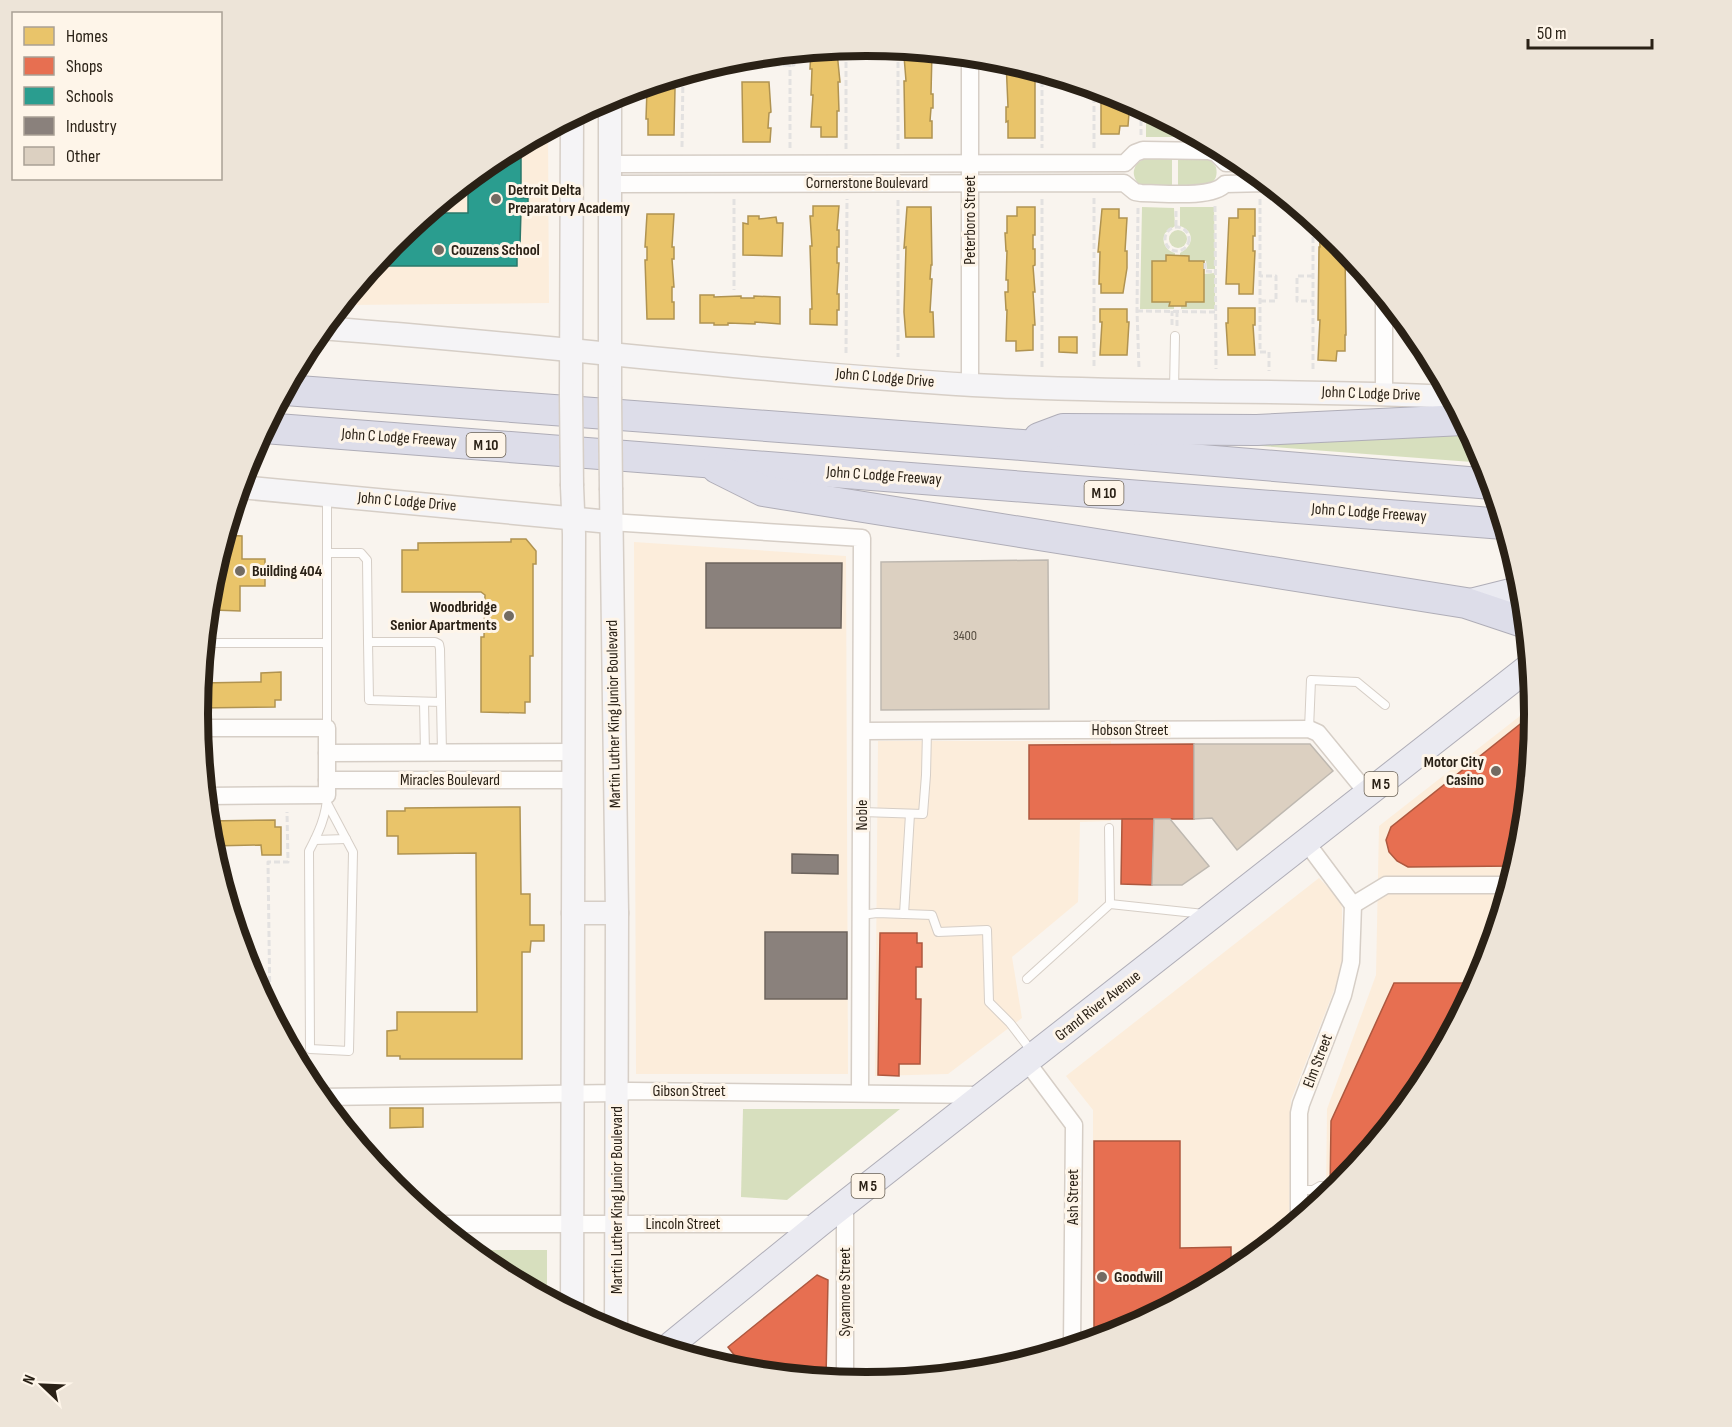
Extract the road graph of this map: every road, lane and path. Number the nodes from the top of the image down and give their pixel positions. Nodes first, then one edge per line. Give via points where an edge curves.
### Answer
1 (846, 56) edge
2 (898, 57) edge
3 (794, 60) edge
4 (970, 64) edge
5 (756, 65) edge
6 (790, 65) junction
7 (1042, 80) edge
8 (683, 82) edge
9 (1094, 96) edge
10 (610, 108) edge
11 (1141, 116) edge
12 (572, 125) edge
13 (1175, 133) edge
14 (1141, 140) dead end
15 (1176, 140) dead end
16 (846, 150) dead end
17 (898, 150) dead end
18 (1042, 150) dead end
19 (1094, 150) dead end
20 (682, 151) dead end
21 (790, 151) dead end
22 (1207, 151) edge
23 (970, 163) junction
24 (1125, 163) junction
25 (1226, 163) edge
26 (610, 174) junction
27 (970, 183) junction
28 (1124, 183) junction
29 (1225, 184) junction
30 (1264, 189) edge
31 (734, 195) dead end
32 (847, 195) dead end
33 (898, 195) dead end
34 (1042, 196) dead end
35 (1094, 196) dead end
36 (1138, 204) dead end
37 (1215, 204) dead end
38 (1176, 206) dead end
39 (1176, 227) junction
40 (1313, 231) edge
41 (1205, 263) dead end
42 (1215, 272) junction
43 (1260, 276) junction
44 (1313, 276) junction
45 (734, 290) dead end
46 (1260, 301) junction
47 (1313, 301) junction
48 (1384, 308) edge
49 (1137, 311) junction
50 (1172, 311) junction
51 (1178, 311) junction
52 (1215, 312) junction
53 (333, 329) edge
54 (1175, 336) dead end
55 (570, 349) junction
56 (611, 353) junction
57 (846, 353) dead end
58 (898, 357) dead end
59 (1042, 367) dead end
60 (1094, 368) dead end
61 (1139, 368) dead end
62 (1216, 369) dead end
63 (1269, 371) dead end
64 (1313, 372) dead end
65 (970, 385) junction
66 (1174, 390) junction
67 (293, 391) edge
68 (1384, 394) junction
69 (1442, 397) edge
70 (1455, 420) edge
71 (273, 429) edge
72 (1022, 445) junction
73 (703, 462) junction
74 (1482, 483) edge
75 (248, 488) edge
76 (327, 495) junction
77 (574, 518) junction
78 (610, 522) junction
79 (1496, 523) edge
80 (862, 538) joint
81 (327, 553) junction
82 (1512, 591) edge
83 (1466, 603) junction
84 (1517, 620) edge
85 (368, 642) junction
86 (212, 643) edge
87 (327, 643) junction
88 (1523, 672) edge
89 (424, 702) junction
90 (441, 702) junction
91 (1385, 705) dead end
92 (208, 728) edge
93 (327, 728) junction
94 (1309, 729) junction
95 (927, 730) junction
96 (862, 731) junction
97 (573, 752) junction
98 (327, 753) junction
99 (434, 753) junction
100 (573, 780) junction
101 (327, 793) junction
102 (1368, 794) junction
103 (214, 796) edge
104 (287, 806) dead end
105 (862, 812) junction
106 (910, 814) junction
107 (1109, 828) dead end
108 (346, 839) junction
109 (315, 840) junction
110 (1306, 842) junction
111 (1502, 885) edge
112 (1110, 904) junction
113 (1353, 905) junction
114 (573, 913) junction
115 (617, 913) junction
116 (904, 914) junction
117 (861, 915) junction
118 (1214, 915) junction
119 (1027, 979) dead end
120 (270, 991) edge
121 (1031, 1059) junction
122 (573, 1093) junction
123 (617, 1093) junction
124 (860, 1093) junction
125 (985, 1095) junction
126 (333, 1099) edge
127 (1306, 1190) junction
128 (1316, 1193) edge
129 (845, 1204) junction
130 (1302, 1206) edge
131 (572, 1223) junction
132 (451, 1224) edge
133 (617, 1224) junction
134 (819, 1224) junction
135 (566, 1300) edge
136 (616, 1322) edge
137 (1072, 1339) edge
138 (682, 1345) edge
139 (845, 1371) edge

1 - 16 path
2 - 17 path
3 - 6 path via 794,65
4 - 23 street, Peterboro Street
5 - 6 path
6 - 21 path
7 - 18 path
8 - 20 path
9 - 19 path
10 - 26 main road, Martin Luther King Junior Boulevard
11 - 14 path
12 - 55 main road
13 - 15 path
22 - 24 street, Cornerstone Boulevard via 1143,150
23 - 24 street, Cornerstone Boulevard
23 - 26 street, Cornerstone Boulevard
23 - 27 street, Peterboro Street
24 - 28 street
25 - 29 street
26 - 27 street, Cornerstone Boulevard
26 - 56 main road, Martin Luther King Junior Boulevard
27 - 28 street, Cornerstone Boulevard
27 - 65 street, Peterboro Street
28 - 29 street, Cornerstone Boulevard via 1141,193 1208,193
29 - 30 street, Cornerstone Boulevard
30 - 43 path
31 - 45 path
32 - 57 path
33 - 58 path
34 - 59 path
35 - 60 path
36 - 49 path
37 - 42 path
38 - 39 path
39 - 39 path via 1186,231 1189,239 1177,254 1165,239 1168,231
40 - 44 path
41 - 42 path via 1205,271
42 - 52 path
43 - 46 path
43 - 46 path via 1276,276 1276,301
44 - 47 path
44 - 47 path via 1297,276 1297,301
46 - 63 path via 1260,352 1269,352
47 - 64 path
48 - 68 street
49 - 50 path
49 - 61 path
50 - 51 path
50 - 51 path via 1175,327
51 - 52 path
52 - 62 path
53 - 55 main road, John C Lodge Drive
54 - 66 lane
55 - 56 main road, John C Lodge Drive
55 - 77 main road, bridge
56 - 65 main road, John C Lodge Drive
56 - 78 main road, Martin Luther King Junior Boulevard, bridge
65 - 66 main road, John C Lodge Drive
66 - 68 main road, John C Lodge Drive
67 - 72 highway
68 - 69 main road, John C Lodge Drive
70 - 72 highway via 1257,430 1063,429
71 - 73 highway, John C Lodge Freeway / M 10
72 - 74 highway
73 - 79 highway, John C Lodge Freeway / M 10
73 - 83 highway via 763,491
75 - 76 main road, John C Lodge Drive
76 - 77 main road, John C Lodge Drive
76 - 81 lane
77 - 78 main road, John C Lodge Drive
77 - 97 main road
78 - 80 street, John C Lodge Drive
78 - 115 main road, Martin Luther King Junior Boulevard
80 - 96 street, Noble
81 - 85 lane via 362,553 367,560
81 - 87 lane
82 - 83 main road
83 - 84 highway
85 - 89 lane via 369,700
85 - 90 lane via 439,644
86 - 87 lane
87 - 93 lane
88 - 102 main road, Grand River Avenue / M 5
89 - 90 lane
89 - 99 lane
90 - 99 lane
91 - 94 lane via 1356,682 1311,680
92 - 93 street
93 - 98 street
94 - 95 street, Hobson Street
94 - 102 street via 1318,733
95 - 96 street, Hobson Street
95 - 106 lane via 923,814
96 - 105 street, Noble
97 - 99 street, Miracles Boulevard
97 - 100 main road
98 - 99 street, Miracles Boulevard
98 - 101 street
100 - 101 street, Miracles Boulevard
100 - 114 main road
101 - 103 street, Miracles Boulevard
101 - 108 lane
101 - 109 lane
102 - 110 main road, Grand River Avenue / M 5
104 - 120 path via 288,862 268,862
105 - 106 lane
105 - 117 street, Noble
106 - 116 lane
107 - 112 lane
108 - 109 lane
108 - 109 lane via 353,852 349,1051 310,1050 309,851
110 - 113 street
110 - 118 main road, Grand River Avenue / M 5
111 - 113 street via 1386,885
112 - 118 lane
112 - 119 lane
113 - 127 street, Elm Street via 1351,962 1343,995 1299,1113
114 - 115 main road
114 - 122 main road
115 - 123 main road, Martin Luther King Junior Boulevard
116 - 117 lane
116 - 121 lane via 932,915 938,932 987,930 989,1002 1010,1023
117 - 124 street, Noble
118 - 121 main road, Grand River Avenue / M 5
121 - 125 main road, Grand River Avenue / M 5
121 - 137 street, Ash Street via 1074,1125
122 - 123 street, Gibson Street
122 - 126 street, Gibson Street
122 - 131 main road
123 - 124 street, Gibson Street
123 - 133 main road, Martin Luther King Junior Boulevard
124 - 125 street, Gibson Street
125 - 129 main road, Grand River Avenue / M 5
127 - 128 lane
127 - 130 street, Elm Street
129 - 134 main road, Grand River Avenue / M 5
129 - 139 street, Sycamore Street
131 - 132 street, Lincoln Street
131 - 133 street, Lincoln Street
131 - 135 main road
133 - 134 street, Lincoln Street
133 - 136 main road, Martin Luther King Junior Boulevard
134 - 138 main road, Grand River Avenue / M 5

